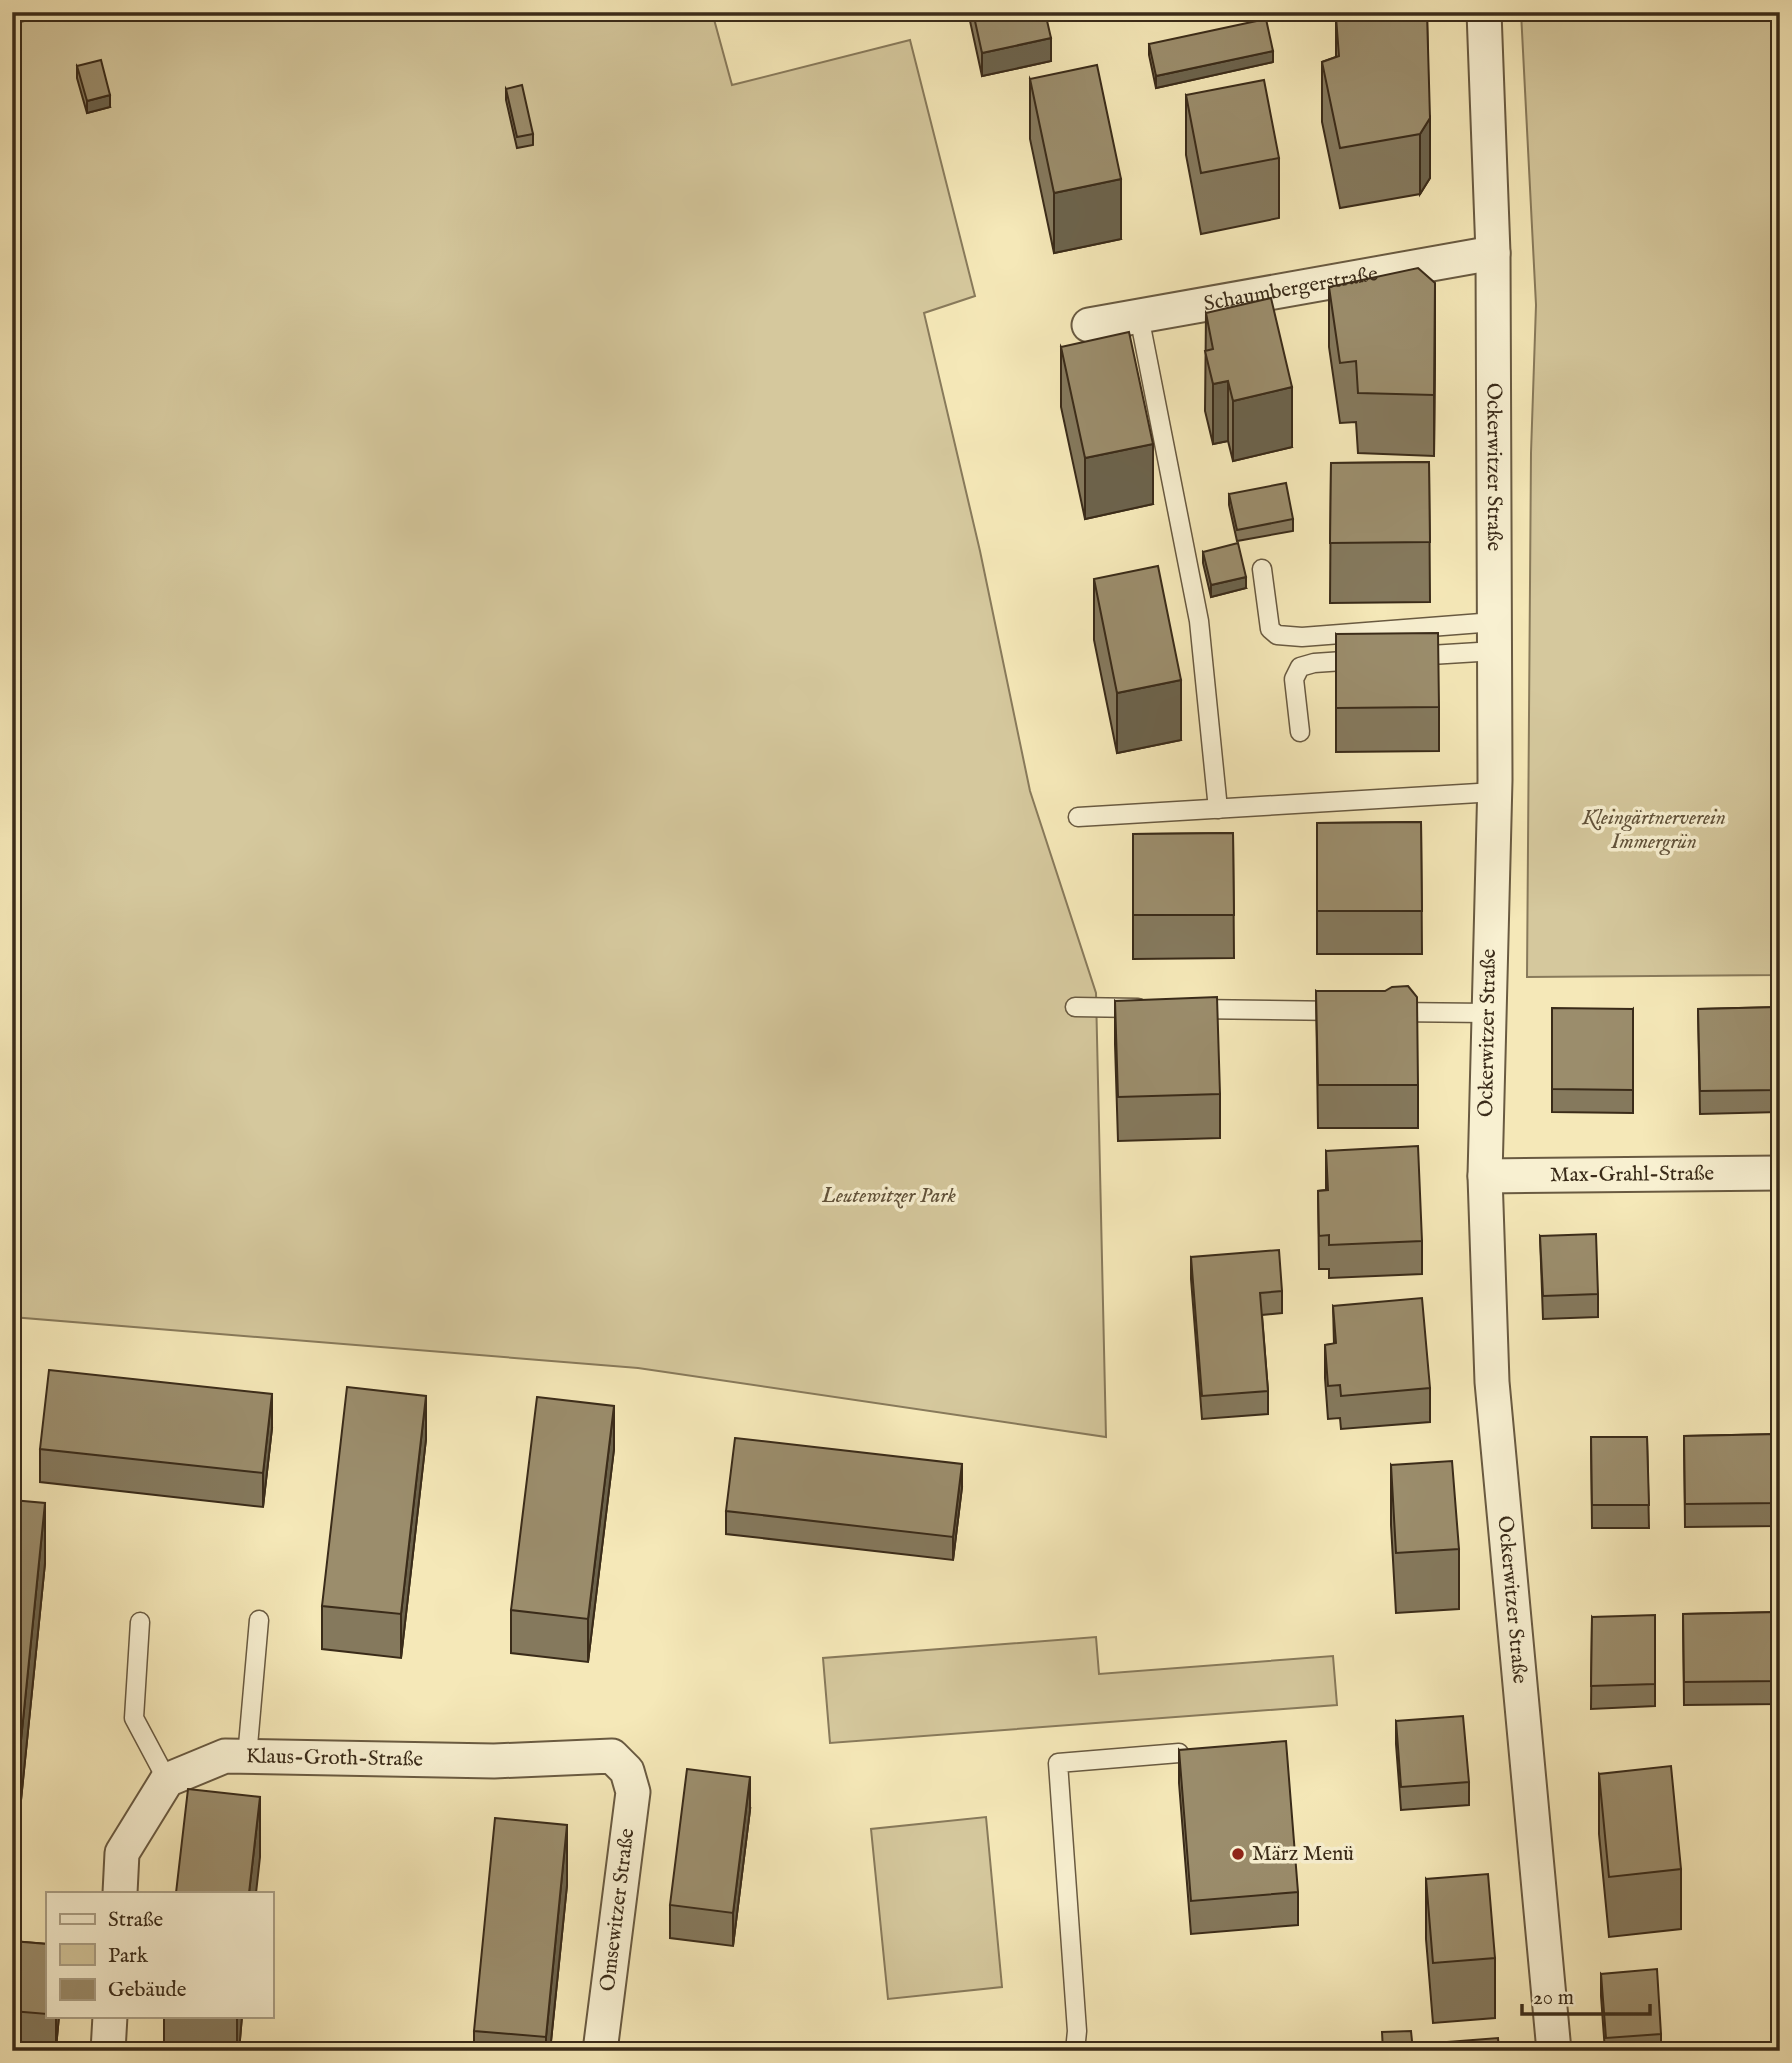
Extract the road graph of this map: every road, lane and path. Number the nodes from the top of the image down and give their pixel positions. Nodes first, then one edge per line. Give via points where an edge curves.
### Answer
1 (1484, 12) edge
2 (1493, 253) junction
3 (1139, 316) junction
4 (1089, 325) dead end
5 (1262, 569) dead end
6 (1495, 636) junction
7 (1398, 658) edge
8 (1370, 660) edge
9 (1300, 732) dead end
10 (1495, 792) junction
11 (1218, 808) junction
12 (1078, 817) dead end
13 (1075, 1007) dead end
14 (1488, 1013) junction
15 (1780, 1173) edge
16 (1485, 1176) junction
17 (259, 1620) dead end
18 (140, 1622) dead end
19 (1179, 1753) edge
20 (247, 1757) junction
21 (627, 1771) joint
22 (167, 1780) junction
23 (120, 1892) edge
24 (110, 2018) edge
25 (107, 2051) edge
26 (600, 2051) edge
27 (1075, 2051) edge
28 (1554, 2051) edge

1 - 2 street, Ockerwitzer Straße
2 - 3 street, Schaumbergerstraße
2 - 6 street, Ockerwitzer Straße
3 - 4 street, Schaumbergerstraße
3 - 11 lane via 1199,621
5 - 6 lane via 1270,629 1277,635
6 - 7 lane
6 - 10 street, Ockerwitzer Straße
8 - 9 lane via 1300,667 1294,679
10 - 11 lane
10 - 14 street, Ockerwitzer Straße
11 - 12 lane
13 - 14 lane
14 - 16 street, Ockerwitzer Straße
15 - 16 street, Max-Grahl-Straße
16 - 28 street, Ockerwitzer Straße via 1492,1382
17 - 20 lane
18 - 22 lane via 134,1718
19 - 27 lane via 1058,1763
20 - 21 street, Klaus-Groth-Straße via 494,1760 612,1756
20 - 22 street, Klaus-Groth-Straße via 225,1756
21 - 26 street, Omsewitzer Straße via 633,1791
22 - 23 street via 122,1853
24 - 25 street

